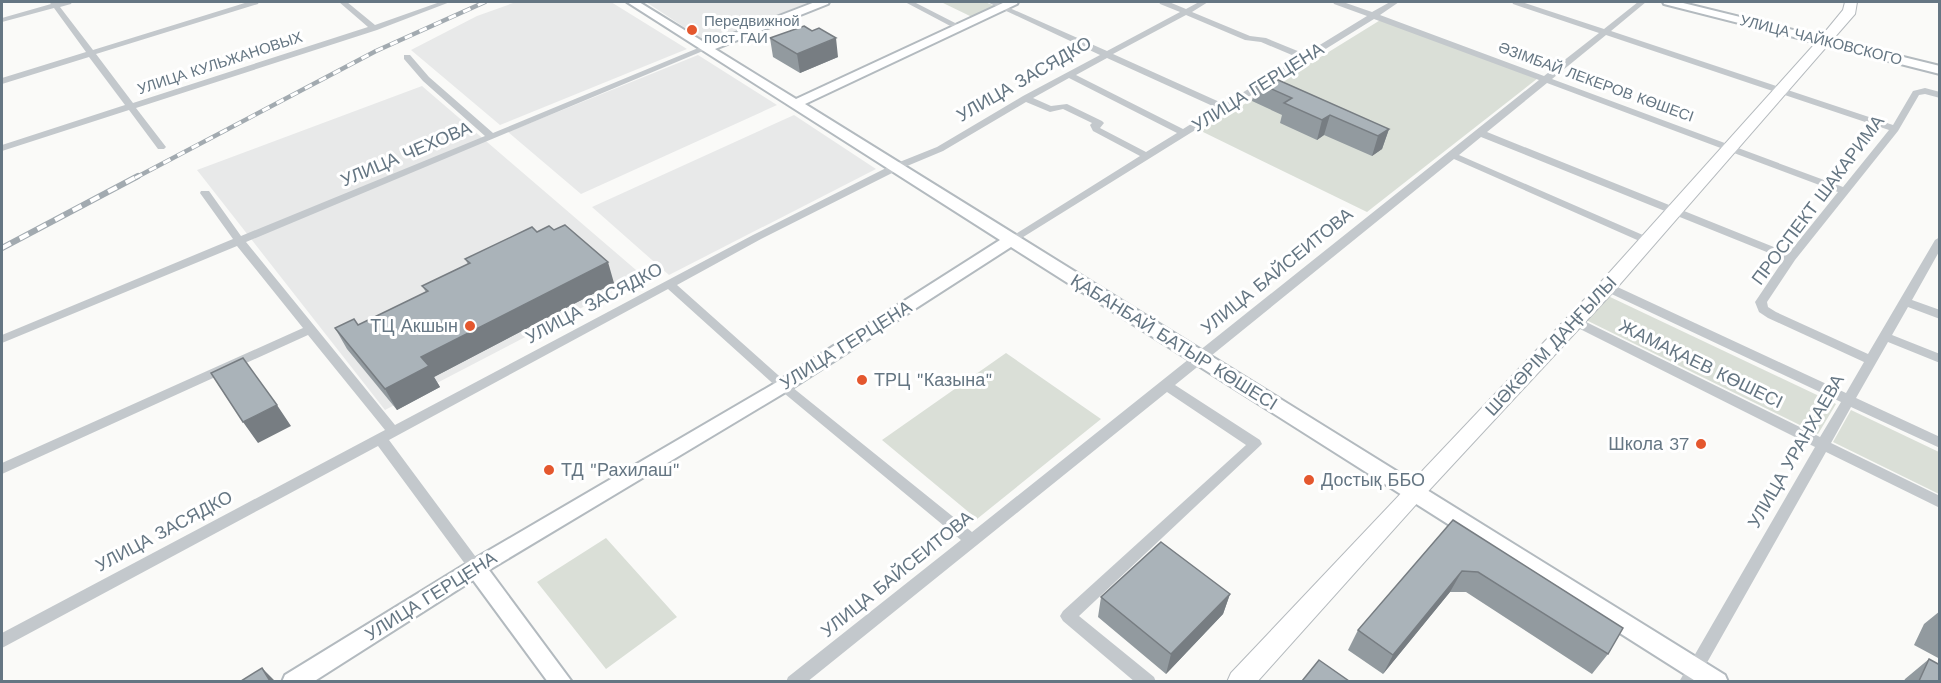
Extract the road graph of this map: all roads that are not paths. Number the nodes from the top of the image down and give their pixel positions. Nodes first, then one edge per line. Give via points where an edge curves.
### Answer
1 (69, 2) edge
2 (255, 2) edge
3 (343, 2) edge
4 (446, 2) edge
5 (632, 2) edge
6 (824, 2) edge
7 (909, 2) edge
8 (1013, 2) edge
9 (1163, 2) edge
10 (1204, 2) edge
11 (1337, 2) edge
12 (1395, 2) edge
13 (1516, 2) edge
14 (1642, 2) edge
15 (1668, 2) edge
16 (1851, 2) edge
17 (54, 3) edge
18 (997, 4) edge
19 (1186, 11) junction
20 (1373, 16) junction
21 (2, 20) edge
22 (959, 27) junction
23 (374, 28) junction
24 (1605, 32) junction
25 (1825, 41) junction
26 (706, 48) junction
27 (89, 52) junction
28 (1108, 53) junction
29 (407, 57) dead end
30 (1304, 57) junction
31 (1940, 70) edge
32 (1069, 75) junction
33 (2, 81) edge
34 (1545, 81) junction
35 (1781, 91) junction
36 (1940, 95) edge
37 (1026, 98) junction
38 (795, 104) junction
39 (130, 106) junction
40 (1225, 108) junction
41 (1894, 129) junction
42 (1478, 132) junction
43 (1184, 133) junction
44 (492, 137) junction
45 (161, 147) dead end
46 (1729, 147) junction
47 (2, 148) edge
48 (1452, 155) junction
49 (1147, 156) junction
50 (896, 167) junction
51 (1844, 191) junction
52 (205, 193) dead end
53 (1673, 211) junction
54 (1011, 240) junction
55 (1940, 240) edge
56 (1648, 241) junction
57 (240, 242) junction
58 (1791, 258) junction
59 (670, 285) junction
60 (1607, 287) junction
61 (1906, 302) junction
62 (1940, 315) edge
63 (1575, 322) junction
64 (310, 329) junction
65 (1884, 336) junction
66 (2, 339) edge
67 (1200, 358) junction
68 (1940, 359) edge
69 (1870, 360) junction
70 (1166, 385) junction
71 (783, 386) junction
72 (1848, 400) junction
73 (386, 434) junction
74 (1940, 443) edge
75 (1822, 445) junction
76 (2, 469) edge
77 (1413, 493) junction
78 (1940, 503) edge
79 (970, 539) junction
80 (476, 568) junction
81 (2, 641) edge
82 (1691, 674) edge
83 (293, 681) edge
84 (561, 681) edge
85 (794, 681) edge
86 (1148, 681) edge
87 (1240, 681) edge
88 (1717, 681) edge

1 - 17 street
2 - 27 street
3 - 23 street
4 - 23 street, УЛИЦА КУЛЬЖАНОВЫХ
5 - 26 street, ҚАБАНБАЙ БАТЫР КӨШЕСІ
6 - 26 street, УЛИЦА ЧЕХОВА
7 - 22 street
8 - 18 street
9 - 19 street
10 - 19 street, УЛИЦА ЗАСЯДКО
11 - 20 street, ӘЗІМБАЙ ЛЕКЕРОВ КӨШЕСІ
12 - 20 street, УЛИЦА ГЕРЦЕНА
13 - 24 street
14 - 24 street, УЛИЦА БАЙСЕИТОВА
15 - 25 street, УЛИЦА ЧАЙКОВСКОГО
16 - 25 main road, ШӘКӘРІМ ДАҢҒЫЛЫ via 1850,11
17 - 21 street
17 - 27 street
18 - 22 street
18 - 28 street
19 - 28 street, УЛИЦА ЗАСЯДКО
19 - 30 street
20 - 30 street, УЛИЦА ГЕРЦЕНА
20 - 34 street, ӘЗІМБАЙ ЛЕКЕРОВ КӨШЕСІ
22 - 38 street
23 - 39 street, УЛИЦА КУЛЬЖАНОВЫХ
24 - 34 street, УЛИЦА БАЙСЕИТОВА
24 - 35 street
25 - 31 street, УЛИЦА ЧАЙКОВСКОГО
25 - 35 main road, ШӘКӘРІМ ДАҢҒЫЛЫ
26 - 38 street, ҚАБАНБАЙ БАТЫР КӨШЕСІ
26 - 44 street, УЛИЦА ЧЕХОВА
27 - 33 street
27 - 39 street
28 - 32 street, УЛИЦА ЗАСЯДКО
28 - 40 street
29 - 44 street
30 - 40 street, УЛИЦА ГЕРЦЕНА
32 - 37 street, УЛИЦА ЗАСЯДКО
32 - 43 street
34 - 42 street, УЛИЦА БАЙСЕИТОВА
34 - 46 street, ӘЗІМБАЙ ЛЕКЕРОВ КӨШЕСІ
35 - 41 street
35 - 46 main road, ШӘКӘРІМ ДАҢҒЫЛЫ
36 - 41 street, ПРОСПЕКТ ШАКАРИМА via 1918,91
37 - 49 street via 1050,109 1064,106 1099,123 1096,129
37 - 50 street, УЛИЦА ЗАСЯДКО via 940,149
38 - 50 street, ҚАБАНБАЙ БАТЫР КӨШЕСІ
39 - 45 street
39 - 47 street, УЛИЦА КУЛЬЖАНОВЫХ
40 - 43 street, УЛИЦА ГЕРЦЕНА
41 - 51 street, ПРОСПЕКТ ШАКАРИМА
42 - 48 street, УЛИЦА БАЙСЕИТОВА
42 - 53 street
43 - 49 street, УЛИЦА ГЕРЦЕНА
44 - 57 street, УЛИЦА ЧЕХОВА
46 - 51 street, ӘЗІМБАЙ ЛЕКЕРОВ КӨШЕСІ
46 - 53 main road, ШӘКӘРІМ ДАҢҒЫЛЫ
48 - 56 street
48 - 67 street, УЛИЦА БАЙСЕИТОВА
49 - 54 street, УЛИЦА ГЕРЦЕНА
50 - 54 street, ҚАБАНБАЙ БАТЫР КӨШЕСІ
50 - 59 street, УЛИЦА ЗАСЯДКО
51 - 58 street, ПРОСПЕКТ ШАКАРИМА
52 - 57 street
53 - 56 main road, ШӘКӘРІМ ДАҢҒЫЛЫ
53 - 58 street
54 - 67 street, ҚАБАНБАЙ БАТЫР КӨШЕСІ
54 - 71 street, УЛИЦА ГЕРЦЕНА
55 - 61 street, УЛИЦА УРАНХАЕВА
56 - 60 main road, ШӘКӘРІМ ДАҢҒЫЛЫ
57 - 64 street
57 - 66 street, УЛИЦА ЧЕХОВА
58 - 69 street, ПРОСПЕКТ ШАКАРИМА via 1761,302 1763,309
59 - 71 street
59 - 73 street, УЛИЦА ЗАСЯДКО
60 - 63 main road, ШӘКӘРІМ ДАҢҒЫЛЫ
60 - 72 street
61 - 62 street
61 - 65 street, УЛИЦА УРАНХАЕВА
63 - 75 street, ЖАМАҚАЕВ КӨШЕСІ
63 - 77 main road, ШӘКӘРІМ ДАҢҒЫЛЫ
64 - 73 street
64 - 76 street
65 - 68 street
65 - 69 street, УЛИЦА УРАНХАЕВА
67 - 70 street, УЛИЦА БАЙСЕИТОВА
67 - 77 street, ҚАБАНБАЙ БАТЫР КӨШЕСІ
69 - 72 street, УЛИЦА УРАНХАЕВА
70 - 79 street, УЛИЦА БАЙСЕИТОВА
70 - 86 street via 1255,444 1068,616
71 - 79 street
71 - 80 street, УЛИЦА ГЕРЦЕНА
72 - 74 street
72 - 75 street, УЛИЦА УРАНХАЕВА
73 - 80 street
73 - 81 street, УЛИЦА ЗАСЯДКО
75 - 78 street, ЖАМАҚАЕВ КӨШЕСІ
75 - 82 street, УЛИЦА УРАНХАЕВА
77 - 82 street, ҚАБАНБАЙ БАТЫР КӨШЕСІ
77 - 87 main road, ШӘКӘРІМ ДАҢҒЫЛЫ
79 - 85 street, УЛИЦА БАЙСЕИТОВА
80 - 83 street, УЛИЦА ГЕРЦЕНА
80 - 84 street
82 - 88 street, ҚАБАНБАЙ БАТЫР КӨШЕСІ

